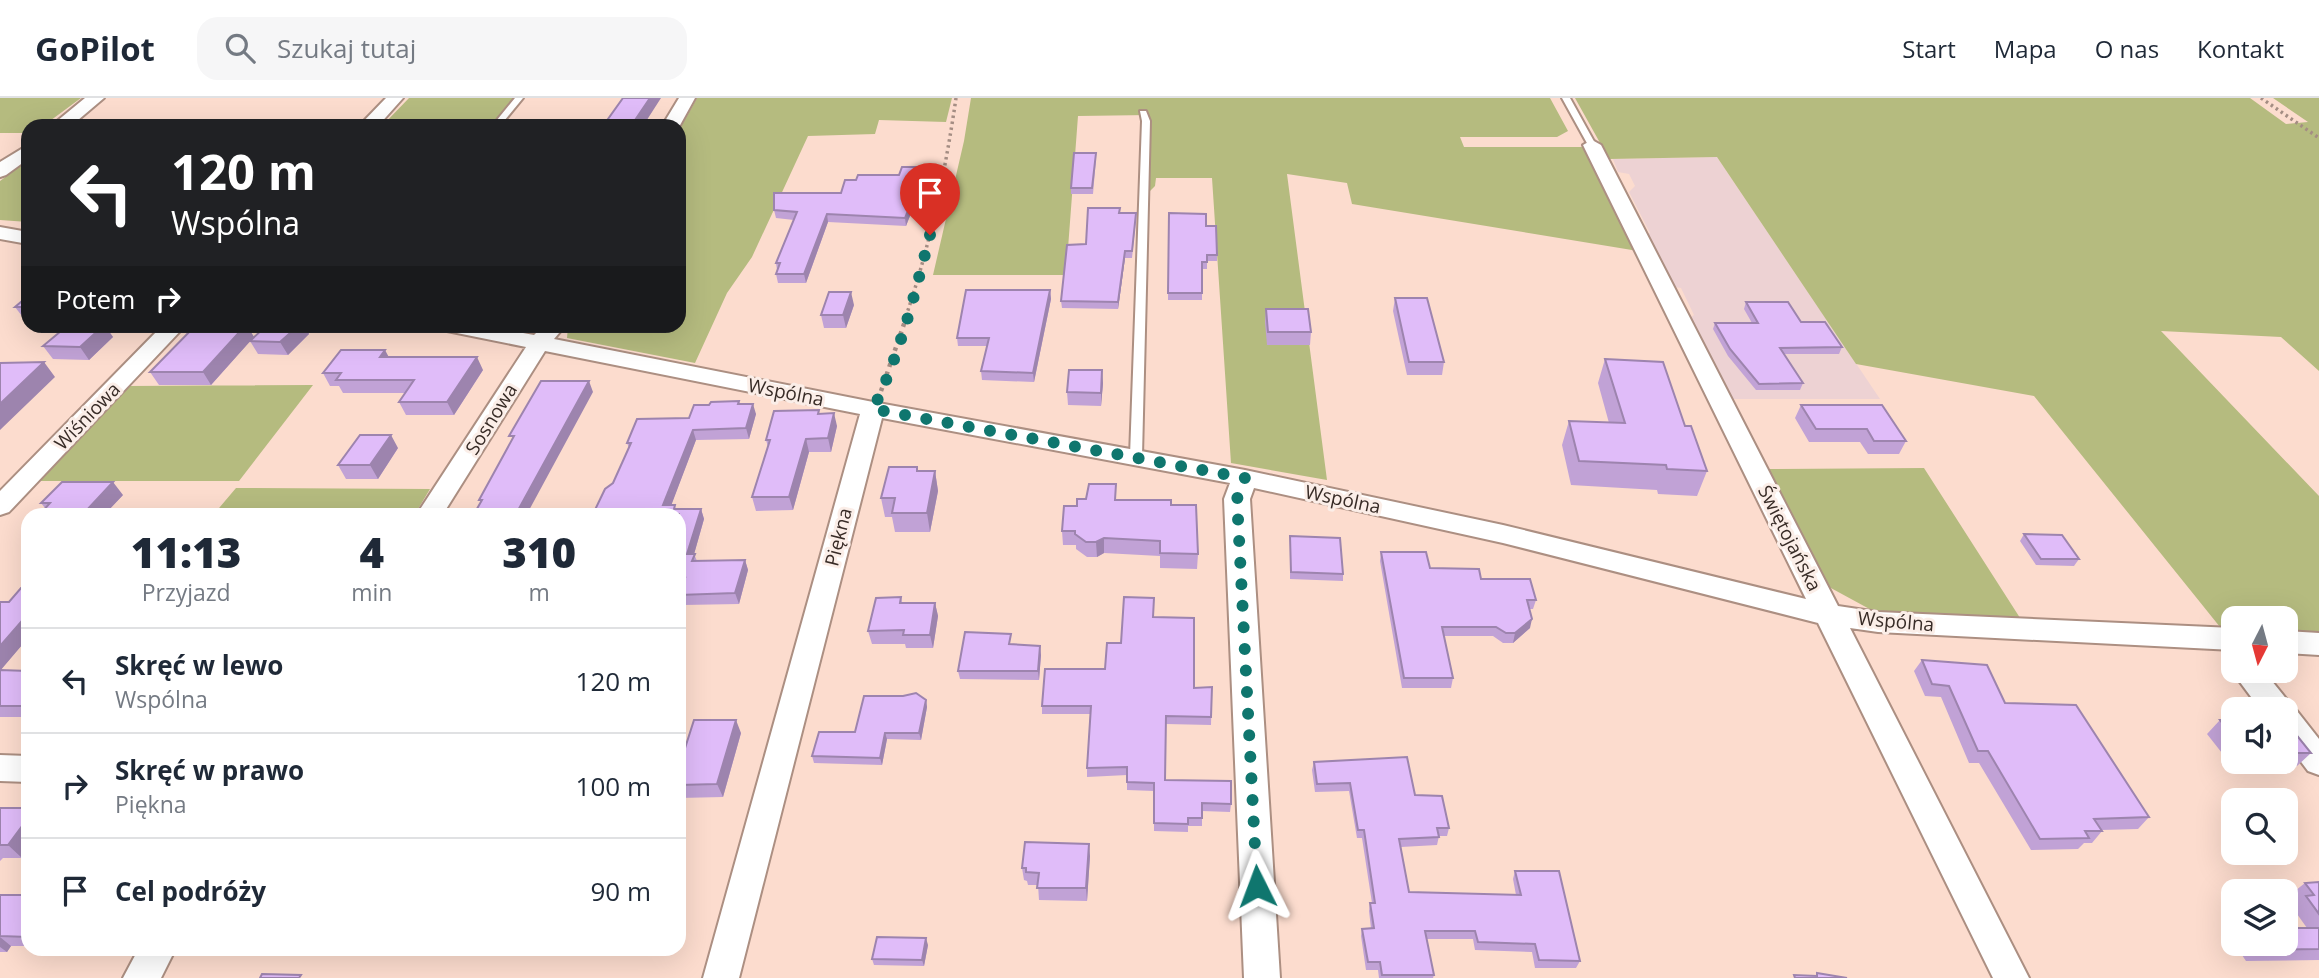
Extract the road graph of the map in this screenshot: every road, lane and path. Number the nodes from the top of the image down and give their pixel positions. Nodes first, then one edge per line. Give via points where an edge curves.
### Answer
1 (96, 98) edge
2 (395, 98) edge
3 (519, 98) edge
4 (687, 98) edge
5 (956, 98) edge
6 (1566, 98) edge
7 (2262, 98) edge
8 (1143, 113) dead end
9 (69, 119) edge
10 (375, 119) edge
11 (502, 119) edge
12 (675, 119) edge
13 (2319, 138) edge
14 (1592, 145) joint
15 (21, 155) edge
16 (0, 171) edge
17 (0, 233) edge
18 (21, 237) edge
19 (167, 333) edge
20 (546, 334) edge
21 (873, 409) junction
22 (1136, 456) junction
23 (1245, 478) junction
24 (0, 506) edge
25 (434, 508) edge
26 (1828, 615) junction
27 (2221, 643) edge
28 (2298, 643) edge
29 (2319, 644) edge
30 (2256, 683) edge
31 (2267, 697) edge
32 (2298, 735) edge
33 (2319, 762) edge
34 (0, 768) edge
35 (21, 769) edge
36 (154, 956) edge
37 (141, 978) edge
38 (721, 978) edge
39 (1262, 978) edge
40 (2011, 978) edge

1 - 9 street
2 - 10 street
3 - 11 lane
4 - 12 street
5 - 21 path via 947,163 918,283
6 - 14 lane, Świętojańska
7 - 13 path
8 - 22 lane
14 - 26 street, Świętojańska
15 - 16 street
17 - 18 street
19 - 24 street, Wiśniowa
20 - 21 street, Wspólna
20 - 25 street, Sosnowa
21 - 22 street, Wspólna
21 - 38 street, Piękna
22 - 23 street, Wspólna
23 - 26 street, Wspólna via 1503,534
23 - 39 street via 1237,499
26 - 27 street, Wspólna
26 - 40 street, Świętojańska
28 - 29 street
30 - 31 street
32 - 33 street
34 - 35 street
36 - 37 street

